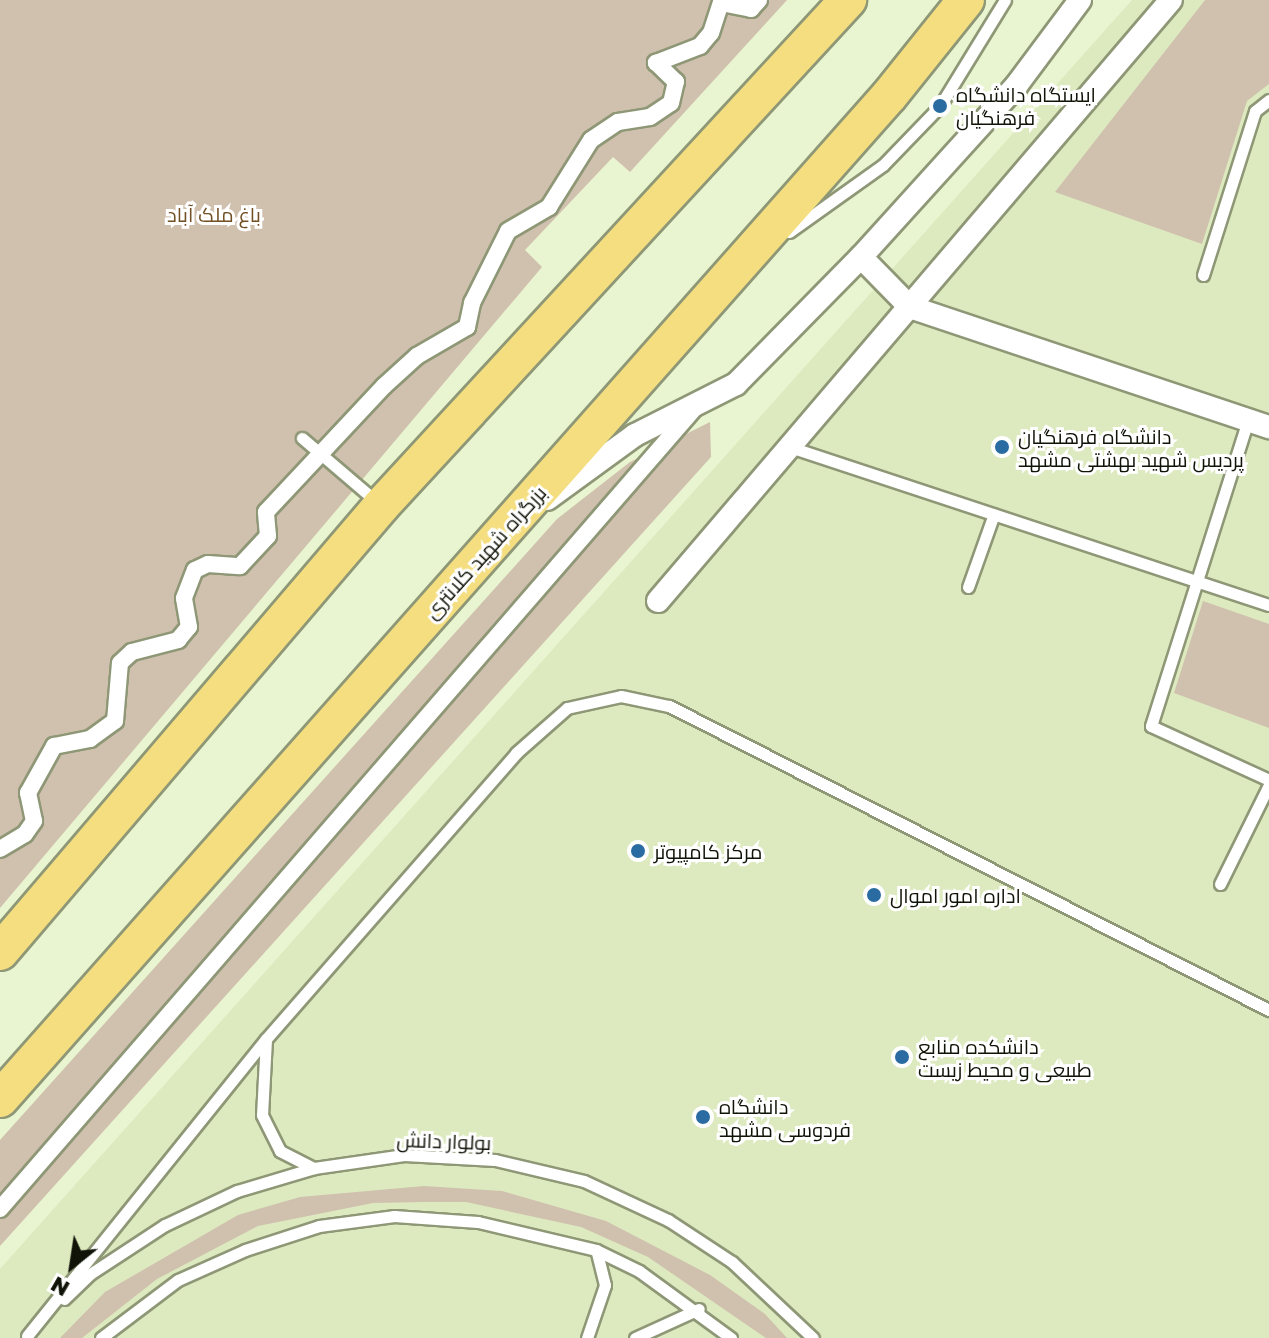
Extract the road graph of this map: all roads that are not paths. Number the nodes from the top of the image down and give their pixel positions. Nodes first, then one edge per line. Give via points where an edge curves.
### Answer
1 (759, 0) edge
2 (832, 0) edge
3 (848, 0) edge
4 (966, 0) edge
5 (1005, 0) edge
6 (1080, 0) edge
7 (1171, 0) edge
8 (815, 40) junction
9 (1269, 100) edge
10 (861, 257) junction
11 (733, 272) junction
12 (1203, 275) dead end
13 (910, 307) junction
14 (695, 408) junction
15 (1259, 424) edge
16 (302, 438) dead end
17 (790, 447) junction
18 (320, 454) junction
19 (381, 506) junction
20 (994, 514) junction
21 (504, 530) junction
22 (1195, 580) junction
23 (968, 587) dead end
24 (658, 601) dead end
25 (1269, 605) edge
26 (1269, 782) edge
27 (0, 849) edge
28 (1220, 884) dead end
29 (0, 952) edge
30 (1269, 1010) edge
31 (266, 1039) junction
32 (0, 1099) edge
33 (314, 1168) junction
34 (0, 1209) edge
35 (596, 1250) junction
36 (699, 1309) junction
37 (26, 1337) edge
38 (101, 1338) edge
39 (587, 1338) edge
40 (635, 1338) edge
41 (731, 1338) edge
42 (813, 1338) edge

1 - 18 street via 751,9 721,3 700,46 656,63 676,82 671,103 650,117 618,122 591,140 549,207 508,231 472,303 467,327 417,356
2 - 8 street
3 - 8 highway
4 - 11 highway, بزرگراه شهید کلانتری
5 - 11 lane via 940,106 883,165
6 - 10 street via 1016,86
7 - 13 street
8 - 19 highway
9 - 12 lane via 1255,111
10 - 13 street
10 - 14 street via 736,384
11 - 21 highway, بزرگراه شهید کلانتری
13 - 15 street
13 - 17 street
14 - 21 street via 635,435
14 - 34 street
15 - 22 lane
16 - 18 lane
17 - 20 lane
17 - 24 street
18 - 19 lane
18 - 27 street via 266,512 268,536 240,566 208,564 187,581 189,627 178,640 142,647 120,663 115,721 90,739 54,746 28,793 34,821 25,834
19 - 29 highway
20 - 22 lane
20 - 23 lane
21 - 32 highway, بزرگراه شهید کلانتری
22 - 25 lane
22 - 26 lane via 1151,726
26 - 28 lane
30 - 31 lane via 669,706 621,696 567,708 516,753
31 - 33 lane via 262,1115 280,1151
31 - 37 lane
33 - 37 lane, بولوار دانش via 237,1191 165,1225 90,1274
33 - 42 lane, بولوار دانش via 404,1155 480,1159 584,1181 668,1220 732,1262
35 - 36 lane
35 - 38 lane via 478,1222 394,1216 319,1226 178,1280
35 - 39 lane via 605,1285
36 - 40 lane
36 - 41 lane

